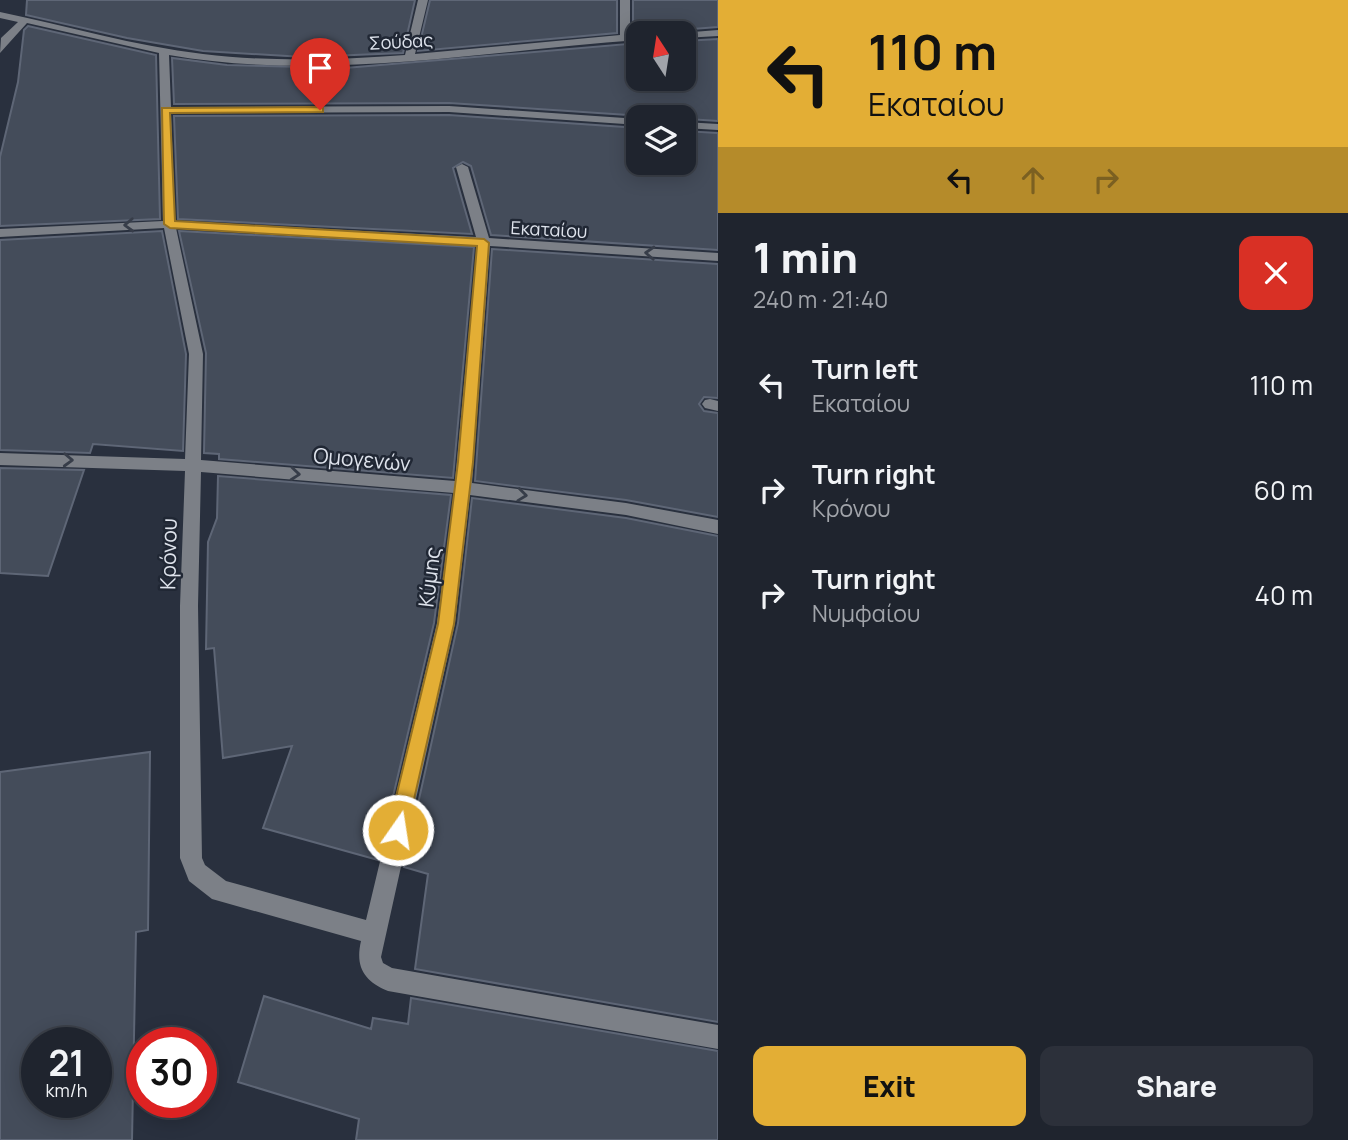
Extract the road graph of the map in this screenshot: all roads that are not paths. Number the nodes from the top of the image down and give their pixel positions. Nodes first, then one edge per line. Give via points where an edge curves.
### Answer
1 (423, 0) edge
2 (625, 0) edge
3 (0, 15) edge
4 (25, 20) junction
5 (718, 33) edge
6 (696, 34) edge
7 (625, 38) joint
8 (0, 50) edge
9 (164, 50) junction
10 (409, 57) junction
11 (165, 110) junction
12 (626, 121) edge
13 (696, 126) edge
14 (718, 127) edge
15 (463, 167) dead end
16 (170, 224) junction
17 (0, 233) edge
18 (484, 243) junction
19 (718, 257) edge
20 (0, 459) edge
21 (192, 466) junction
22 (463, 488) junction
23 (718, 527) edge
24 (373, 933) junction
25 (718, 1037) edge

1 - 10 street
2 - 7 street
3 - 4 street, Σούδας
4 - 8 street via 6,37
4 - 9 street, Σούδας
5 - 6 street
7 - 10 street, Σούδας
9 - 10 street, Σούδας via 250,61
9 - 11 street, Κρόνου
11 - 12 street via 449,109
11 - 16 street, Κρόνου
13 - 14 street
15 - 18 street, Κύμης
16 -> 17 street, Εκαταίου
16 - 18 street, Εκαταίου
16 - 21 street, Κρόνου via 196,354
19 -> 18 street, Εκαταίου
18 - 22 street, Κύμης
20 -> 21 street, Ομογενών
21 -> 22 street, Ομογενών
21 - 24 street, Κρόνου via 191,858 197,873 220,891
22 -> 23 street, Ομογενών via 626,509
22 - 24 street, Κύμης via 446,624
24 - 25 street, Κύμης via 369,957 375,971 388,979

